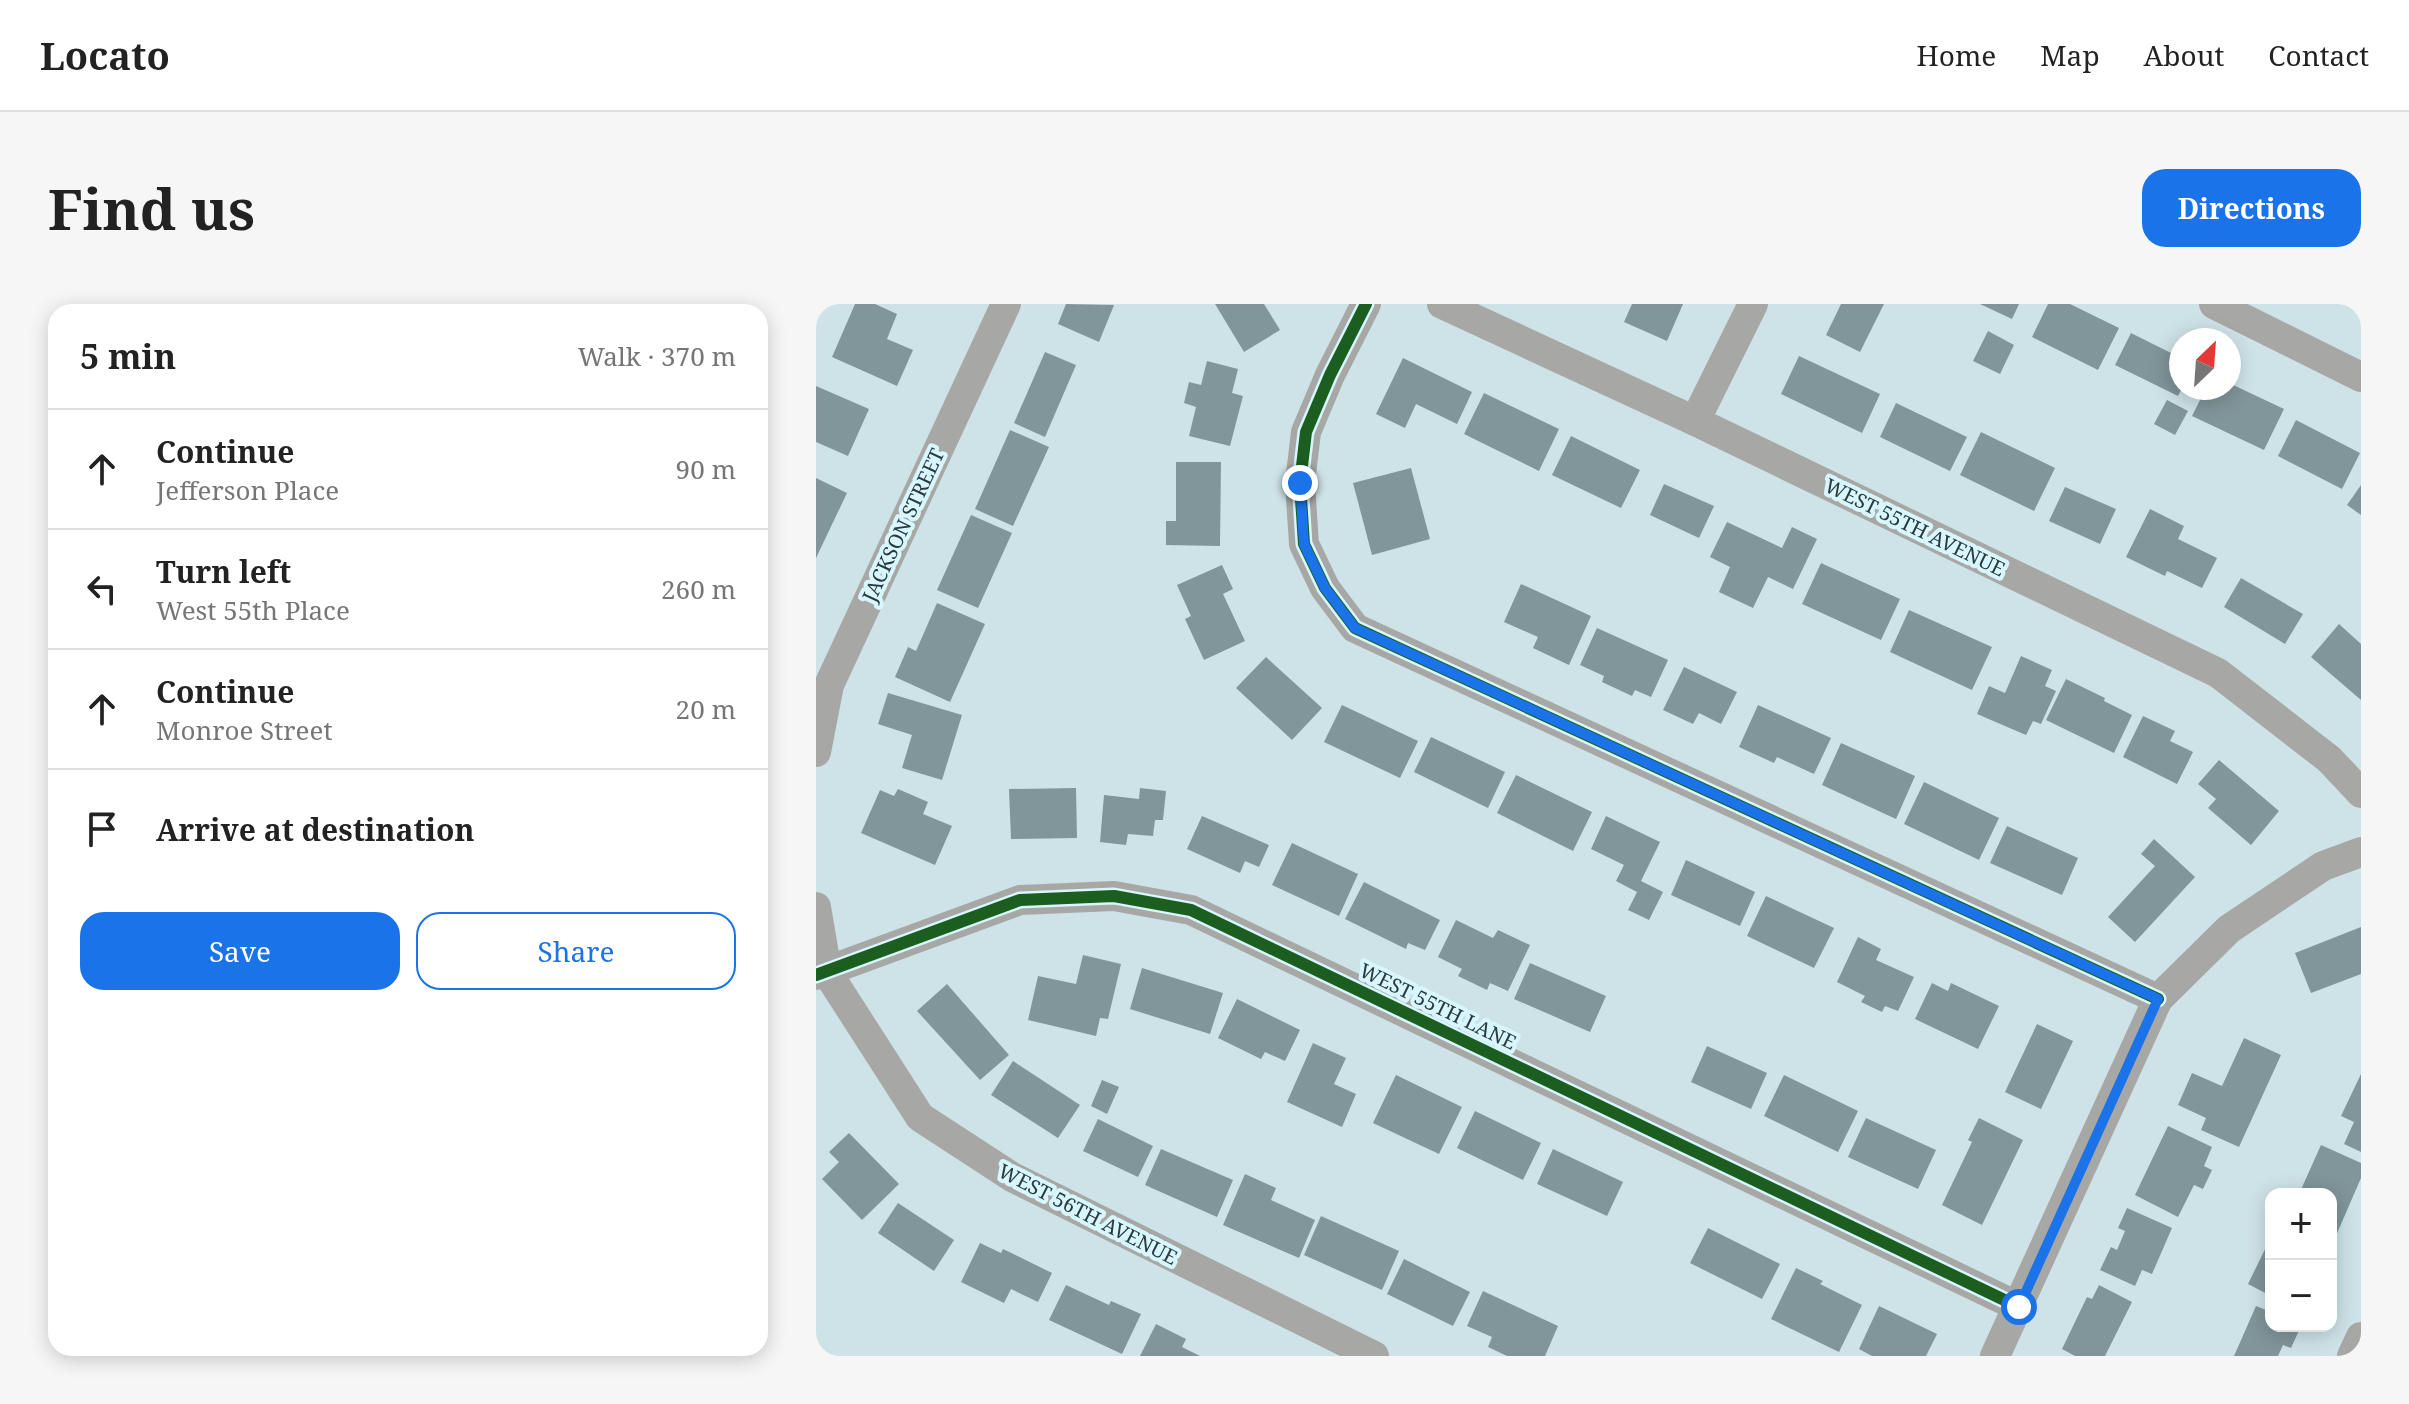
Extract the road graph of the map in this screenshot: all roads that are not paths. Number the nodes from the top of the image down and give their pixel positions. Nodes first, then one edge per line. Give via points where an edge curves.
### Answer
1 (1006, 304) edge
2 (1366, 304) edge
3 (1442, 304) edge
4 (1753, 304) edge
5 (2214, 304) edge
6 (2361, 377) edge
7 (1695, 421) junction
8 (816, 752) edge
9 (2361, 793) edge
10 (2361, 852) edge
11 (816, 907) edge
12 (821, 973) edge
13 (2158, 999) junction
14 (2019, 1307) junction
15 (2361, 1337) edge
16 (1374, 1356) edge
17 (1995, 1356) edge
18 (2352, 1356) edge

1 - 8 street, JACKSON STREET via 829,685
2 - 13 street via 1306,432 1300,483 1304,544 1325,588 1355,628
3 - 7 street, WEST 55TH AVENUE
4 - 7 street
5 - 6 street
7 - 9 street, WEST 55TH AVENUE via 2218,673 2329,759
10 - 13 street via 2323,866 2229,929
11 - 12 street
12 - 14 street, WEST 55TH LANE via 1020,900 1114,896 1191,910
12 - 16 street, WEST 56TH AVENUE via 920,1117 1012,1177
13 - 14 street
14 - 17 street
15 - 18 street

